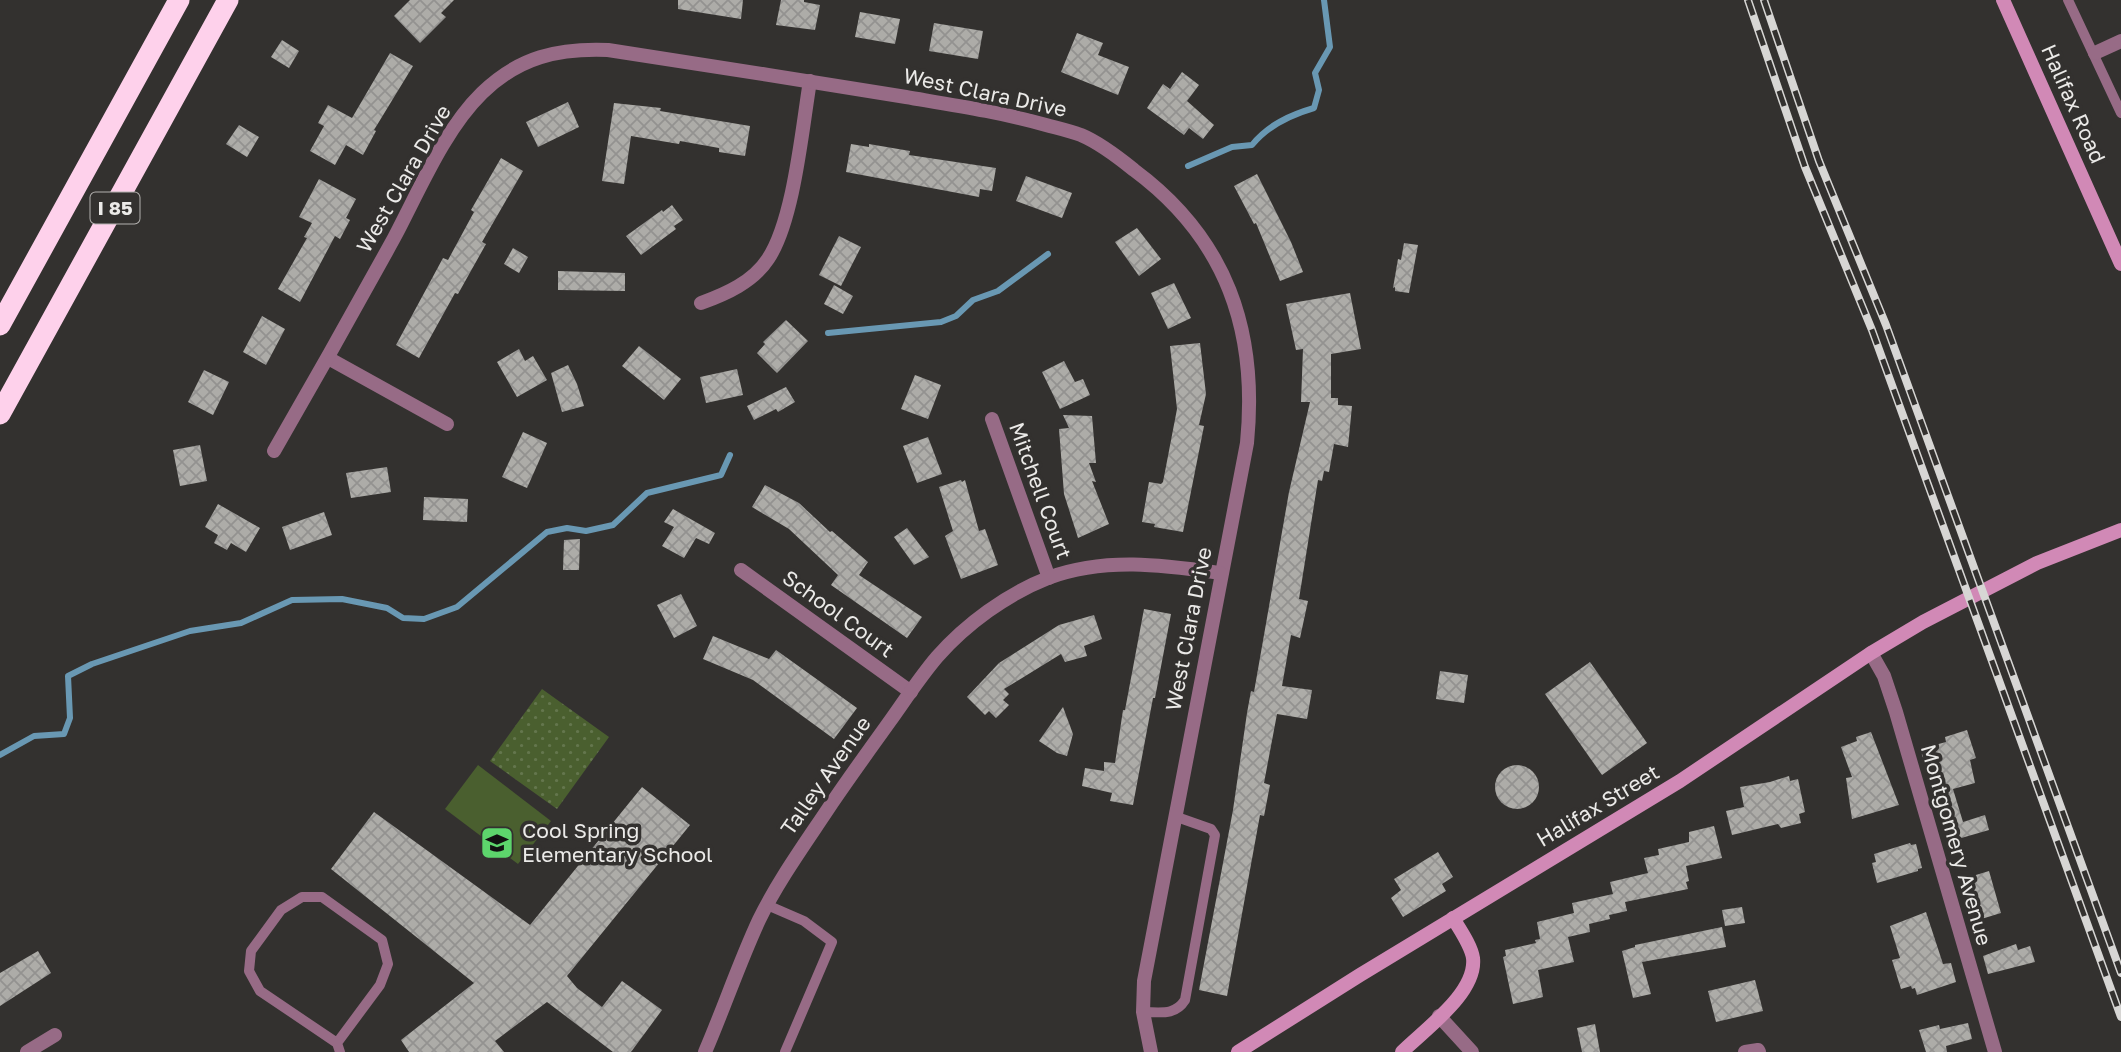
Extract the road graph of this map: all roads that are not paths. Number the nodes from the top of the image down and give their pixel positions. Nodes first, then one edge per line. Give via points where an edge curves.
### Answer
1 (179, 0) edge
2 (228, 0) edge
3 (2003, 0) edge
4 (2068, 0) edge
5 (2121, 41) edge
6 (2095, 53) junction
7 (810, 81) junction
8 (2121, 113) edge
9 (2121, 264) edge
10 (701, 303) dead end
11 (0, 325) edge
12 (328, 358) junction
13 (0, 414) edge
14 (992, 419) dead end
15 (447, 424) dead end
16 (274, 451) dead end
17 (2121, 530) edge
18 (740, 570) dead end
19 (1220, 573) junction
20 (1049, 578) junction
21 (1871, 653) junction
22 (911, 692) junction
23 (1174, 816) junction
24 (767, 905) junction
25 (1453, 918) junction
26 (1143, 1012) junction
27 (1439, 1016) junction
28 (55, 1035) dead end
29 (339, 1047) edge
30 (27, 1052) edge
31 (705, 1052) edge
32 (785, 1052) edge
33 (1151, 1052) edge
34 (1238, 1052) edge
35 (1402, 1052) edge
36 (1472, 1052) edge
37 (1995, 1052) edge

1 - 11 highway, I 85
2 - 13 highway, I 85
3 - 9 main road, Halifax Road
4 - 6 lane
5 - 6 street
6 - 8 lane
7 - 10 street via 793,186 769,258 745,282
7 - 12 street, West Clara Drive via 583,49 532,60 503,76 482,93 443,146
7 - 19 street, West Clara Drive via 984,110 1082,135 1153,184 1177,207 1222,272 1243,331 1249,370 1247,443
12 - 15 street
12 - 16 street, West Clara Drive
14 - 20 street, Mitchell Court
17 - 21 main road, Halifax Street via 2037,563
18 - 22 street, School Court
19 - 20 street, Talley Avenue via 1116,563
19 - 23 street, West Clara Drive
20 - 22 street, Talley Avenue via 992,609 960,635
21 - 25 main road, Halifax Street via 1680,781
21 - 37 street, Montgomery Avenue via 1896,712
22 - 24 street, Talley Avenue
23 - 26 street, West Clara Drive via 1144,981
23 - 26 lane via 1211,829 1214,835 1185,1000 1172,1012
24 - 31 street, Talley Avenue
24 - 32 lane via 804,921 832,942
25 - 27 main road via 1473,954 1473,970 1461,996
25 - 34 main road, Halifax Street
26 - 33 street, West Clara Drive
27 - 35 main road
27 - 36 street
28 - 30 street
29 - 29 lane via 380,985 388,964 382,940 322,897 302,897 281,910 251,951 249,971 260,991

